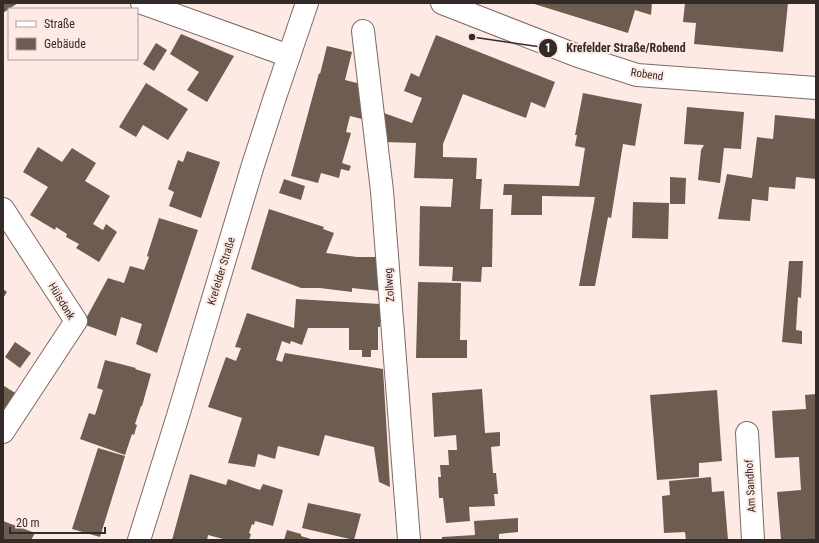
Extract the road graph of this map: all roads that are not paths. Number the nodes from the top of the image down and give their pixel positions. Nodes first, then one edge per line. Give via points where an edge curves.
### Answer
1 (142, 3) edge
2 (307, 3) edge
3 (442, 3) edge
4 (363, 31) dead end
5 (289, 56) junction
6 (816, 88) edge
7 (3, 209) edge
8 (3, 432) edge
9 (747, 433) dead end
10 (139, 540) edge
11 (409, 540) edge
12 (753, 540) edge

1 - 5 street
2 - 5 street, Krefelder Straße
3 - 6 street, Robend via 578,56 637,75
4 - 11 street, Zollweg via 382,191
5 - 10 street, Krefelder Straße via 253,165
7 - 8 street, Hülsdonk via 76,321
9 - 12 street, Am Sandhof

